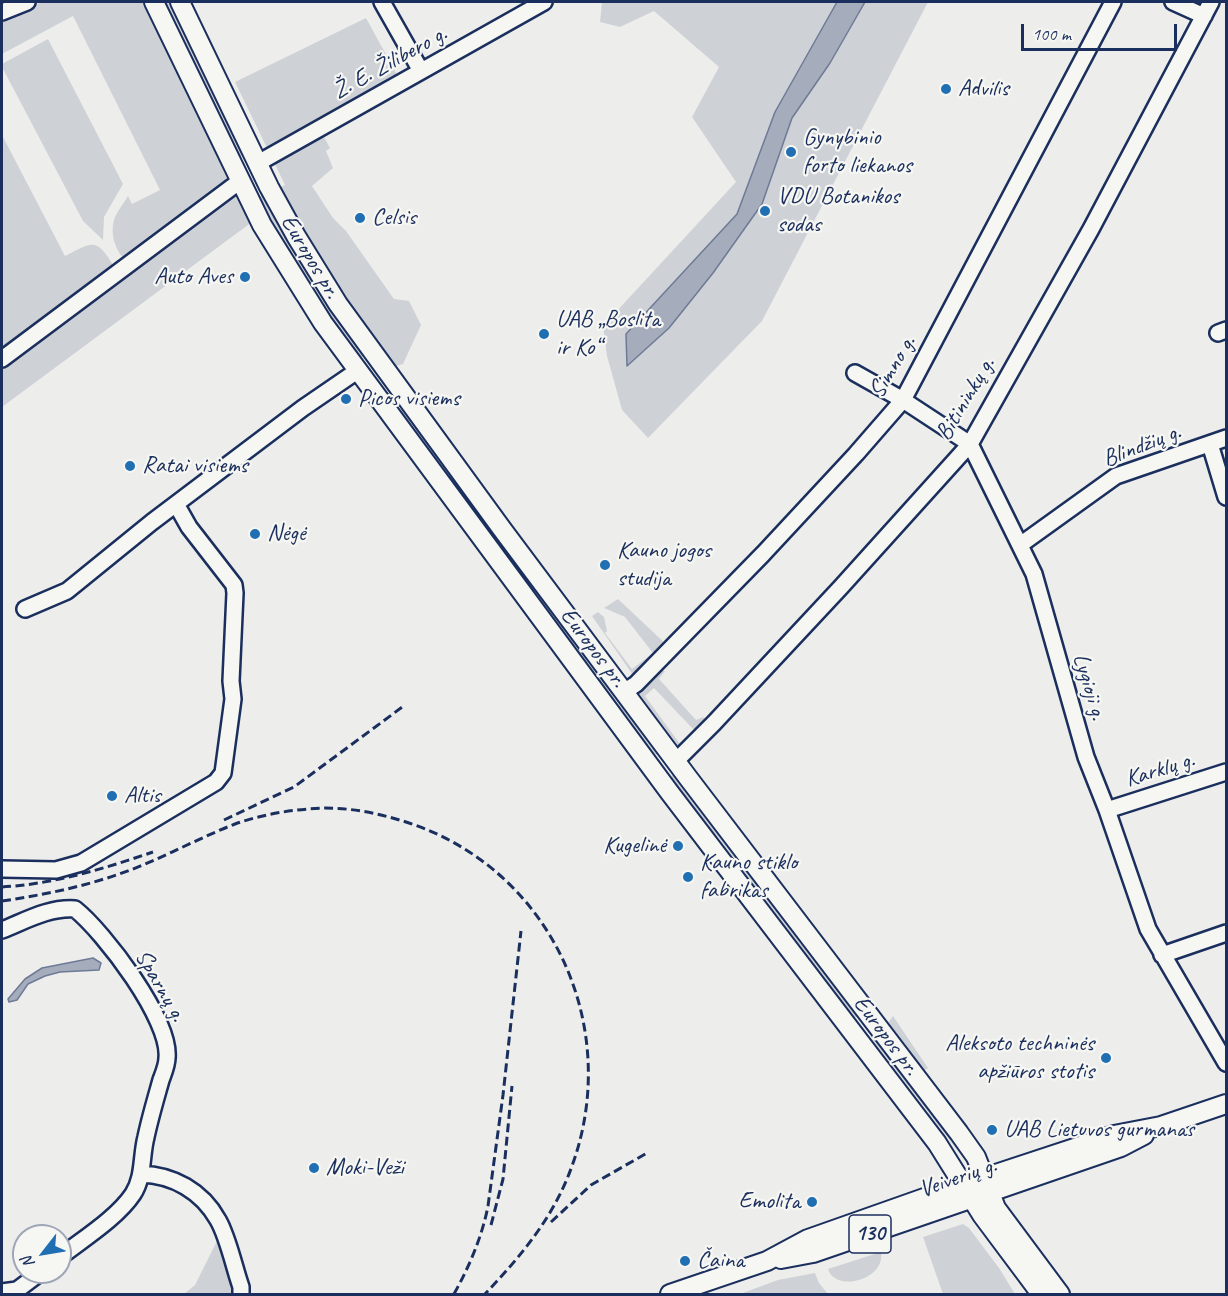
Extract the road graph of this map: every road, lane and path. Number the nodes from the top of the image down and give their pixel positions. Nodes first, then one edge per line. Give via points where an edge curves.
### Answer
1 (27, 2) edge
2 (154, 2) edge
3 (180, 2) edge
4 (382, 2) edge
5 (544, 2) edge
6 (1113, 2) edge
7 (1173, 2) edge
8 (1212, 2) edge
9 (2, 12) edge
10 (1203, 16) junction
11 (421, 71) junction
12 (258, 163) junction
13 (238, 178) junction
14 (376, 357) junction
15 (2, 359) edge
16 (357, 371) junction
17 (855, 373) dead end
18 (903, 400) junction
19 (1227, 438) edge
20 (970, 444) junction
21 (1210, 444) junction
22 (453, 460) junction
23 (434, 474) junction
24 (1227, 497) edge
25 (176, 504) junction
26 (1020, 545) junction
27 (25, 609) dead end
28 (624, 692) junction
29 (646, 759) junction
30 (676, 761) junction
31 (1227, 772) edge
32 (1107, 810) junction
33 (2, 869) edge
34 (2, 930) edge
35 (1227, 933) edge
36 (1162, 956) junction
37 (875, 1023) junction
38 (857, 1036) junction
39 (1227, 1063) edge
40 (1227, 1104) edge
41 (141, 1174) junction
42 (987, 1185) junction
43 (968, 1192) junction
44 (72, 1247) edge
45 (24, 1284) edge
46 (2, 1292) edge
47 (241, 1294) edge
48 (670, 1294) edge
49 (1041, 1294) edge
50 (1060, 1294) edge

1 - 9 street
2 - 13 main road, Europos pr.
3 - 12 main road, Europos pr.
4 - 11 street
5 - 11 street, Ž. E. Žilibero g.
6 - 18 street, Simno g.
7 - 10 street
8 - 10 street, Bitininkų g.
10 - 20 street, Bitininkų g.
11 - 12 street, Ž. E. Žilibero g.
12 - 13 main road
12 - 14 main road, Europos pr. via 317,272
13 - 15 street
13 - 16 main road, Europos pr. via 292,276
14 - 16 main road
14 - 22 main road, Europos pr.
16 - 23 main road, Europos pr.
16 - 25 street
17 - 18 street
18 - 20 street
18 - 28 street, Simno g. via 726,593
19 - 21 street, Blindžių g.
20 - 26 street, Lygioji g.
20 - 30 street, Bitininkų g.
21 - 24 street
21 - 26 street, Blindžių g. via 1116,476
22 - 23 main road
22 - 28 main road, Europos pr.
23 - 29 main road, Europos pr.
25 - 27 street via 67,591
25 - 33 street via 189,528 234,585 233,699 223,773 216,782 81,863 56,870
26 - 32 street, Lygioji g. via 1034,574 1086,757
28 - 30 main road, Europos pr.
29 - 30 main road via 666,766
29 - 38 main road, Europos pr.
30 - 37 main road, Europos pr.
31 - 32 street, Karklų g.
32 - 36 street, Lygioji g. via 1148,929
34 - 41 street, Sparnų g. via 42,914 75,909 114,952 149,1003 168,1056 145,1139
35 - 36 street
36 - 39 street, Lygioji g.
37 - 38 main road
37 - 42 main road, Europos pr. via 976,1156
38 - 43 main road, Europos pr. via 941,1148
40 - 42 main road, Veiverių g. / 130 via 1161,1126 1122,1147
41 - 44 street, Sparnų g. via 131,1197
41 - 47 street via 172,1178 210,1207 220,1222
42 - 43 main road, Veiverių g. / 130
42 - 50 main road, Europos pr. via 996,1208
43 - 48 main road, Veiverių g. / 130 via 813,1253 766,1261
43 - 49 main road, Europos pr.
45 - 46 street

